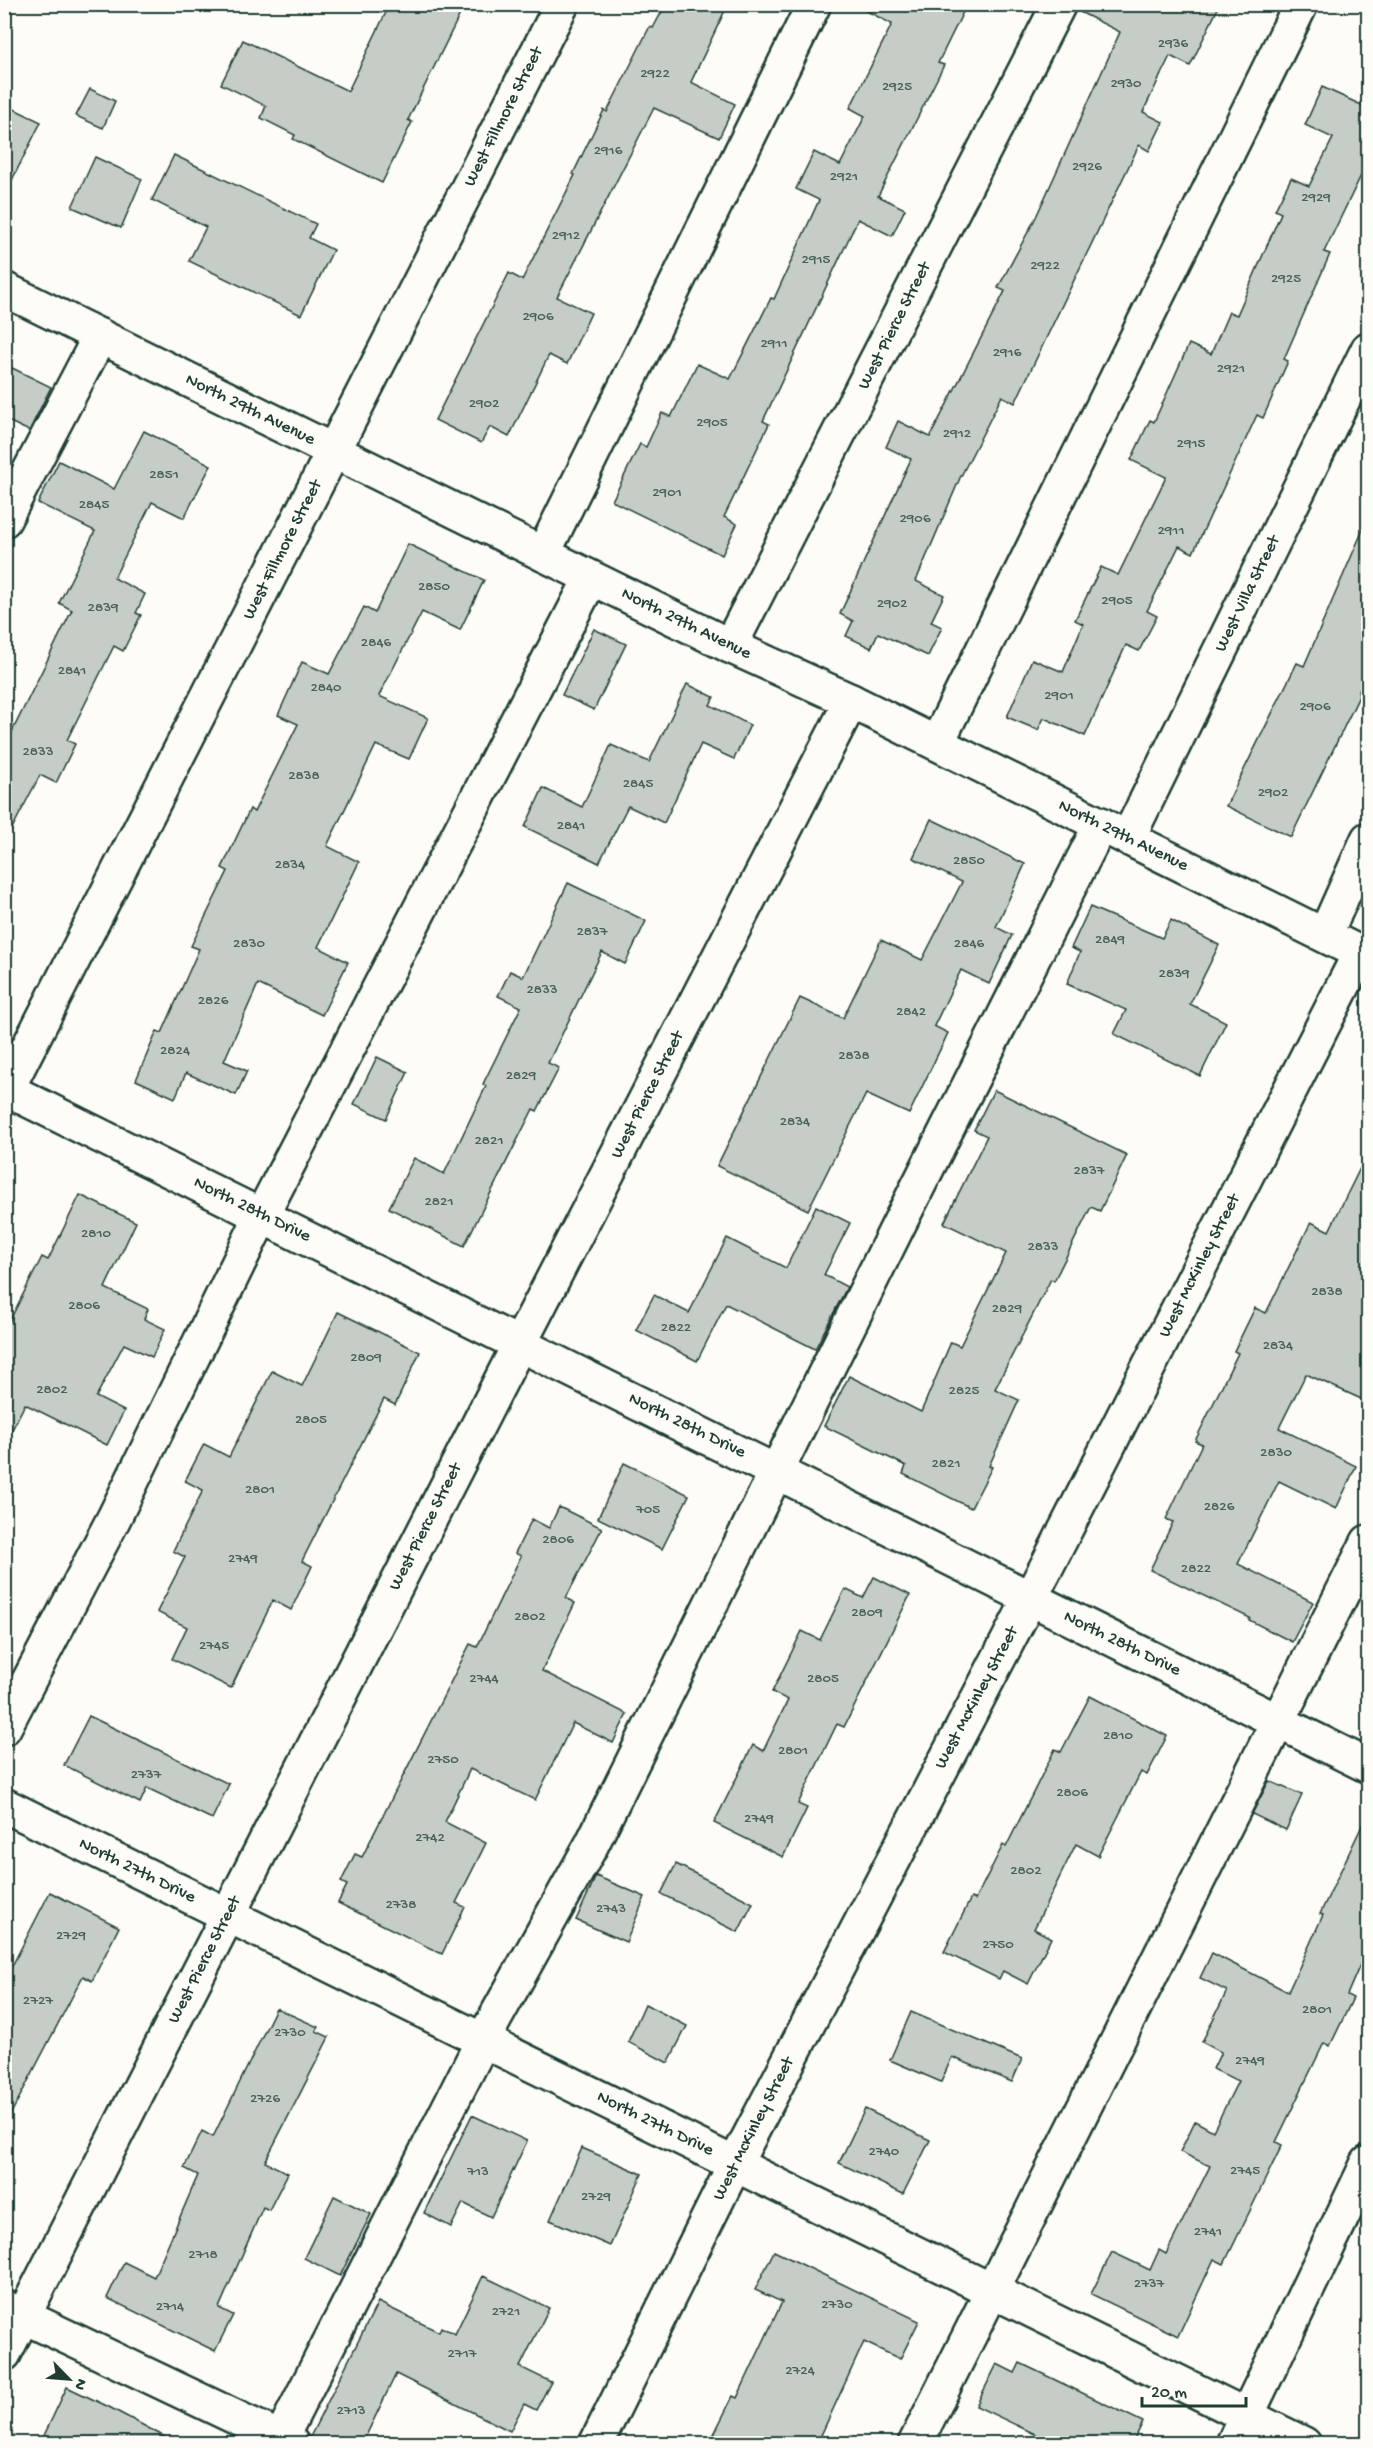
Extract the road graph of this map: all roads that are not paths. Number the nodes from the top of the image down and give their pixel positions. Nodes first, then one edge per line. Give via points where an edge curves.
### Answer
1 (562, 4) edge
2 (814, 4) edge
3 (1059, 4) edge
4 (1300, 4) edge
5 (4, 289) edge
6 (100, 336) junction
7 (1368, 349) edge
8 (333, 450) junction
9 (4, 520) edge
10 (543, 554) junction
11 (591, 578) junction
12 (730, 646) junction
13 (851, 701) junction
14 (937, 743) junction
15 (1115, 831) junction
16 (1368, 839) edge
17 (1325, 935) junction
18 (1364, 955) edge
19 (6, 1091) edge
20 (262, 1215) junction
21 (520, 1343) junction
22 (776, 1471) junction
23 (1368, 1542) edge
24 (1029, 1598) junction
25 (1280, 1722) junction
26 (4, 1728) edge
27 (1368, 1766) edge
28 (4, 1805) edge
29 (228, 1916) junction
30 (483, 2040) junction
31 (1368, 2163) edge
32 (735, 2164) junction
33 (991, 2290) junction
34 (14, 2312) edge
35 (4, 2354) edge
36 (1240, 2429) edge
37 (286, 2441) edge
38 (596, 2444) edge
39 (915, 2444) edge
40 (1305, 2444) edge

1 - 8 street, West Fillmore Street
2 - 10 street
3 - 12 street, West Pierce Street
4 - 14 street
5 - 6 street, North 29th Avenue
6 - 8 street, North 29th Avenue
6 - 9 street
7 - 15 street, West Villa Street
8 - 10 street, North 29th Avenue
8 - 19 street, West Fillmore Street
10 - 11 street, North 29th Avenue
11 - 12 street, North 29th Avenue
11 - 20 street
12 - 13 street, North 29th Avenue
13 - 14 street, North 29th Avenue
13 - 21 street, West Pierce Street
14 - 15 street, North 29th Avenue
15 - 17 street, North 29th Avenue
15 - 22 street, West Villa Street
16 - 17 street
17 - 18 street, North 29th Avenue
18 - 24 street, West McKinley Street
19 - 20 street, North 28th Drive
20 - 21 street, North 28th Drive
20 - 26 street via 114,1518
21 - 22 street, North 28th Drive
21 - 29 street, West Pierce Street
22 - 24 street, North 28th Drive
22 - 30 street, West Villa Street via 592,1844
23 - 25 street
24 - 25 street, North 28th Drive
24 - 32 street, West McKinley Street
25 - 27 street, North 28th Drive
25 - 33 street
28 - 29 street, North 27th Drive
29 - 30 street, North 27th Drive
29 - 34 street, West Pierce Street
30 - 32 street, North 27th Drive
30 - 37 street, West Villa Street
31 - 36 street
32 - 33 street, North 27th Drive
32 - 38 street, West McKinley Street
33 - 36 street, North 27th Drive
33 - 39 street
34 - 35 street, West Pierce Street
34 - 37 street
36 - 40 street, North 27th Drive

